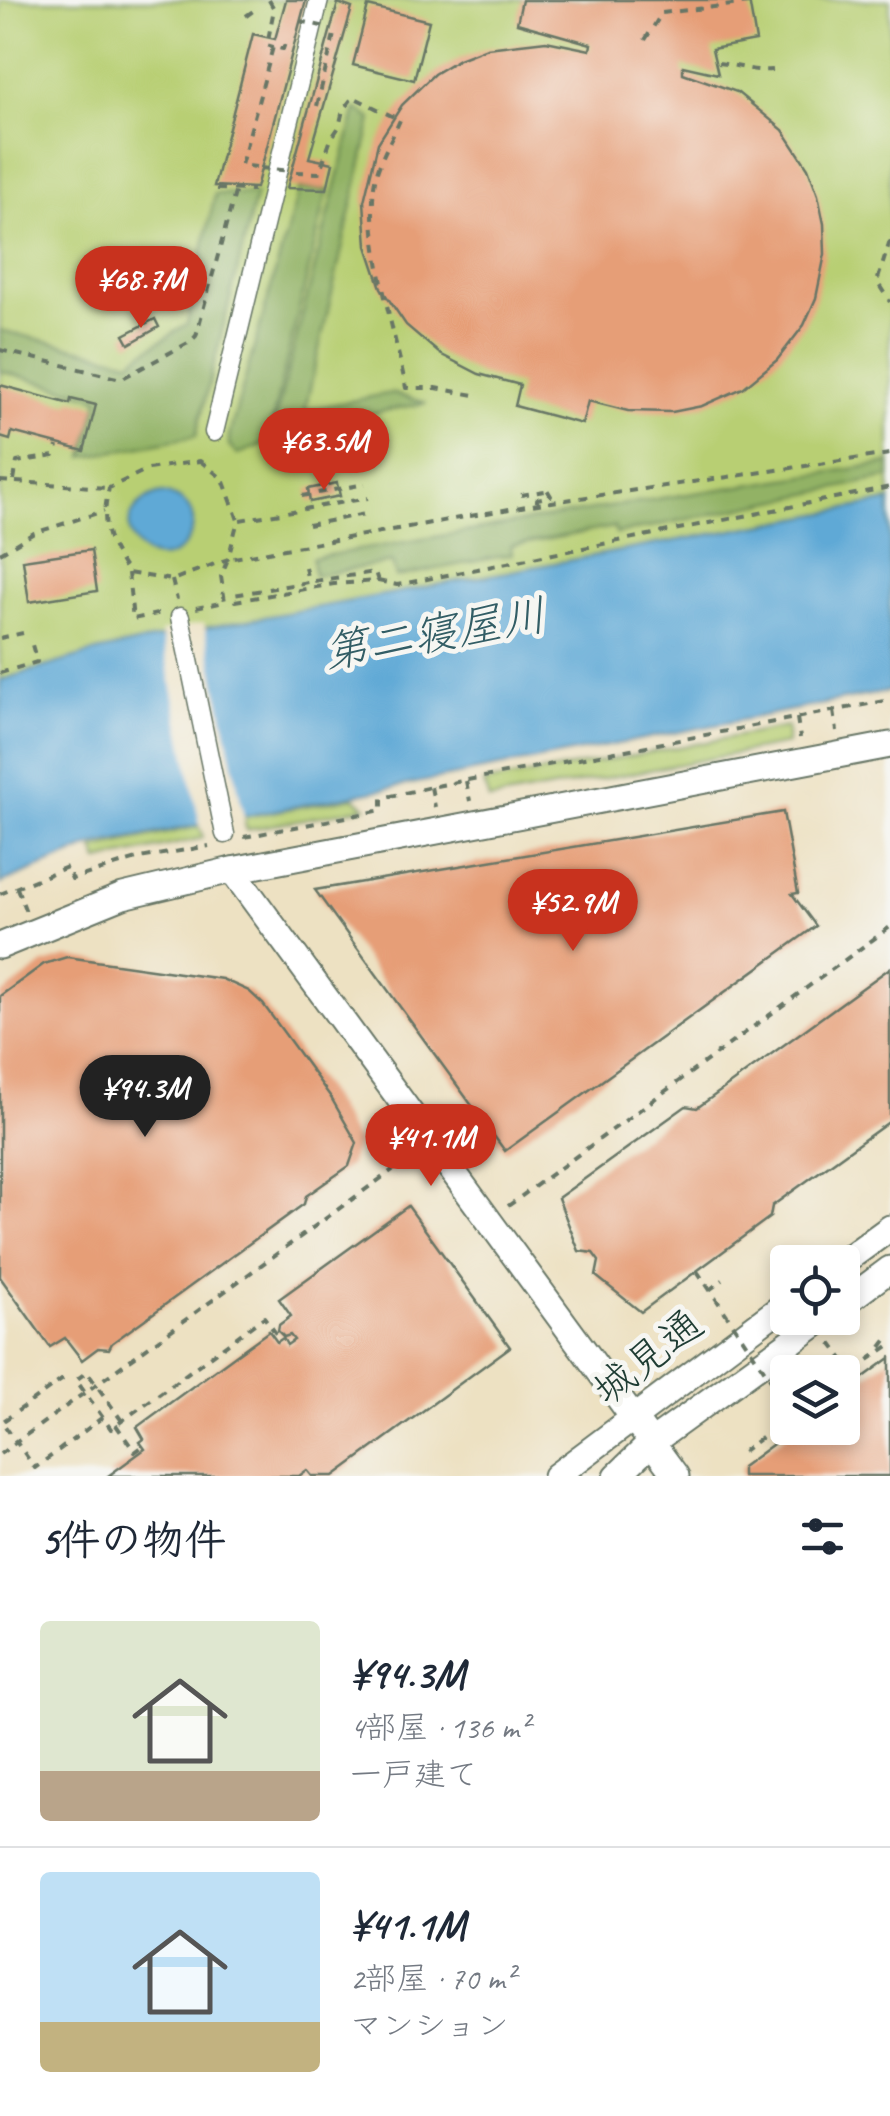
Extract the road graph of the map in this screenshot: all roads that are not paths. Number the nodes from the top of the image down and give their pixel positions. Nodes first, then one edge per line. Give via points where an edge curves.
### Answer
1 (319, 0) edge
2 (214, 432) dead end
3 (180, 617) road end
4 (890, 746) edge
5 (225, 834) road end
6 (232, 870) junction
7 (0, 946) edge
8 (890, 1228) edge
9 (860, 1249) edge
10 (890, 1270) edge
11 (860, 1292) edge
12 (770, 1315) edge
13 (819, 1335) edge
14 (632, 1418) junction
15 (651, 1443) junction
16 (556, 1476) edge
17 (617, 1476) edge
18 (676, 1476) edge

1 - 2 street
3 - 5 street
4 - 6 street
6 - 7 street via 123,896
6 - 14 street
8 - 9 street
10 - 11 street
12 - 14 street, 城見通
13 - 15 street, 城見通
14 - 15 street
14 - 16 street, 城見通
15 - 17 street, 城見通
15 - 18 street

